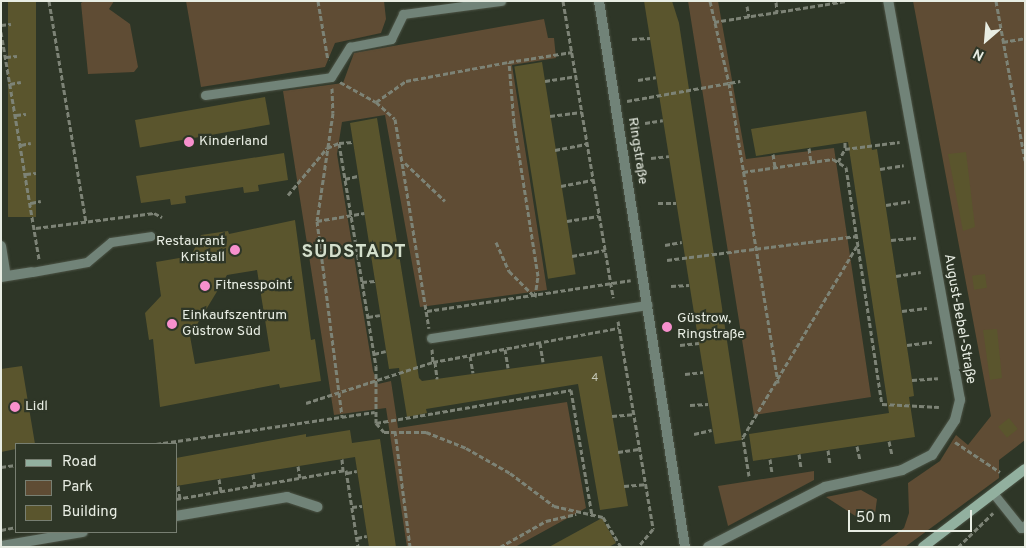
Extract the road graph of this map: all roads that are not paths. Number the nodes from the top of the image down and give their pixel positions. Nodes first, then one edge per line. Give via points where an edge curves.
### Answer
1 (501, 1) edge
2 (599, 1) edge
3 (888, 1) edge
4 (205, 94) dead end
5 (151, 236) dead end
6 (1, 246) edge
7 (36, 271) joint
8 (4, 277) edge
9 (647, 305) junction
10 (431, 338) road end
11 (1025, 469) edge
12 (993, 493) junction
13 (317, 507) dead end
14 (178, 516) edge
15 (1025, 525) edge
16 (77, 533) edge
17 (1, 546) edge
18 (685, 547) edge
19 (708, 547) edge
20 (923, 547) edge

1 - 4 lane via 403,14 391,39 350,47 331,77
2 - 9 street, Ringstraße
3 - 19 street, August-Bebel-Straße via 960,400 946,436 932,456 902,470 825,487
5 - 7 lane via 111,242 88,262
6 - 8 street
7 - 8 street
9 - 10 lane
9 - 18 street, Ringstraße
11 - 12 main road
12 - 15 lane via 1021,528
12 - 20 main road
13 - 14 street via 287,497
16 - 17 street

